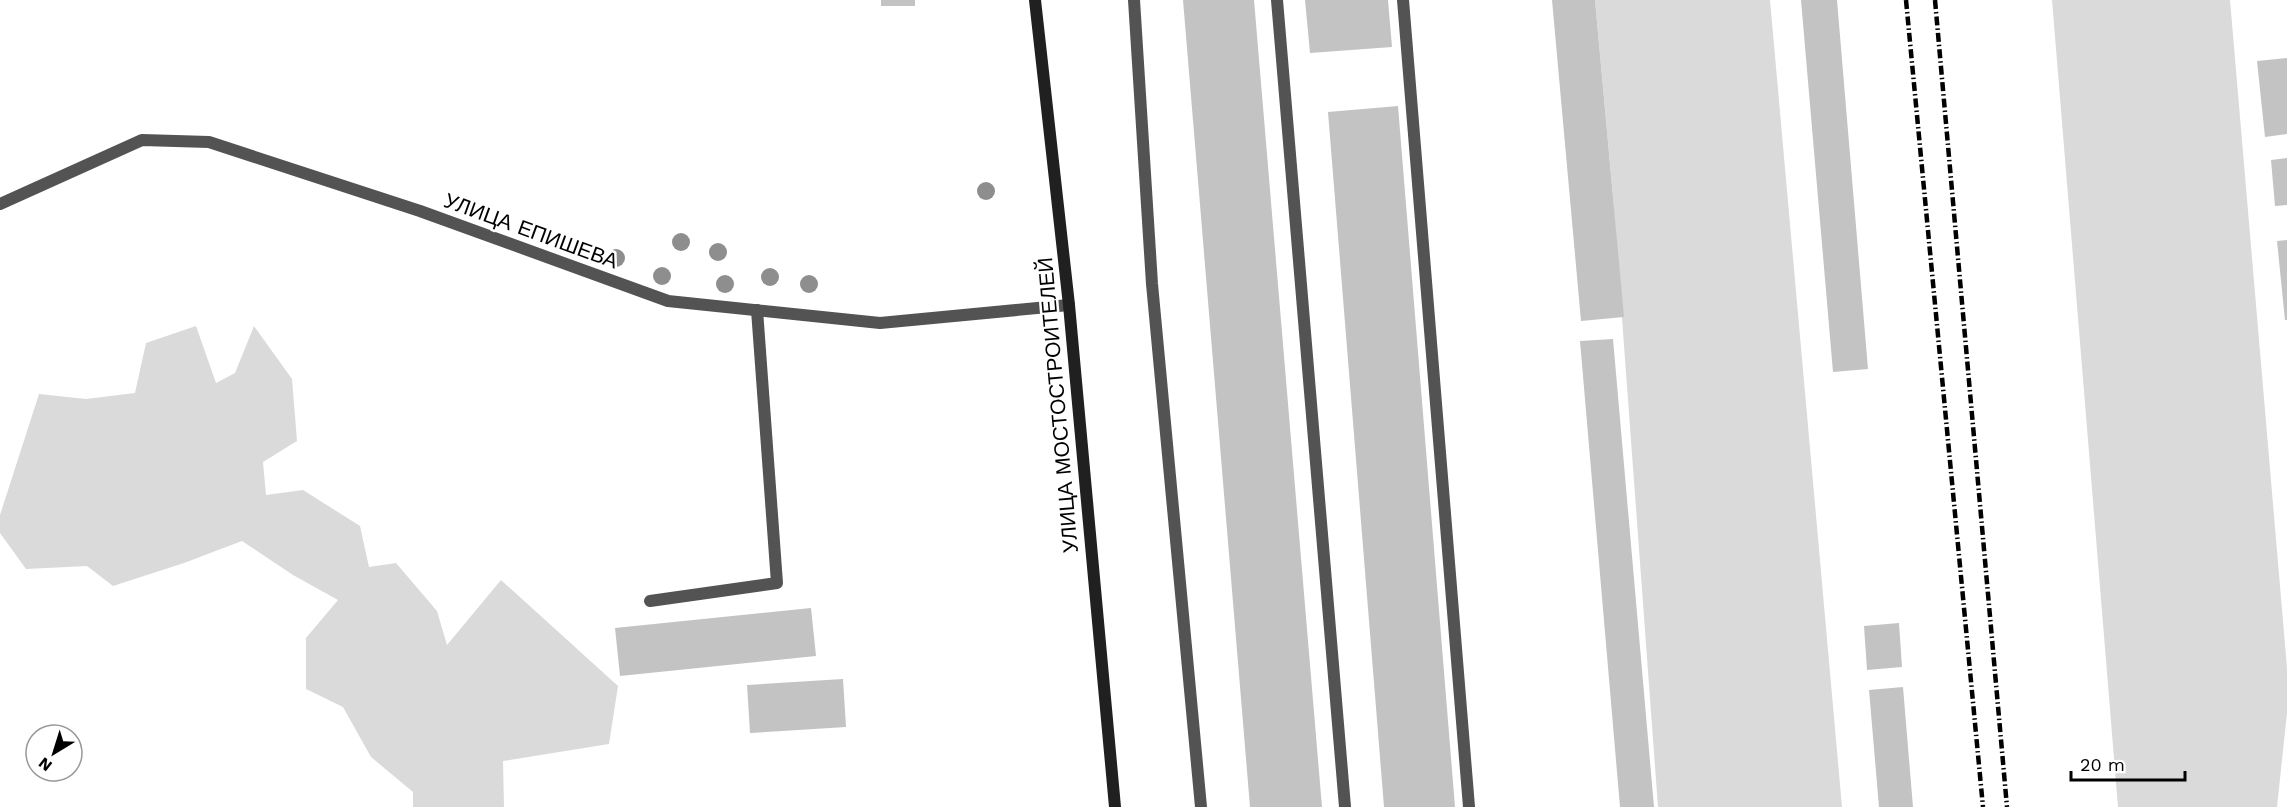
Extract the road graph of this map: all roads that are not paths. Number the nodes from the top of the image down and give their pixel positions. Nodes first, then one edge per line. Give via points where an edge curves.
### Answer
1 (1035, 0) edge
2 (1134, 0) edge
3 (1277, 0) edge
4 (1403, 0) edge
5 (0, 204) edge
6 (1069, 305) junction
7 (756, 310) junction
8 (650, 601) dead end
9 (1115, 807) edge
10 (1201, 807) edge
11 (1345, 807) edge
12 (1469, 807) edge

1 - 6 main road, УЛИЦА МОСТОСТРОИТЕЛЕЙ
2 - 10 street via 1152,284
3 - 11 street
4 - 12 street
5 - 7 street, УЛИЦА ЕПИШЕВА via 142,140 209,142 420,211 668,301
6 - 7 street, УЛИЦА ЕПИШЕВА via 880,323
6 - 9 main road, УЛИЦА МОСТОСТРОИТЕЛЕЙ
7 - 8 street via 777,583

